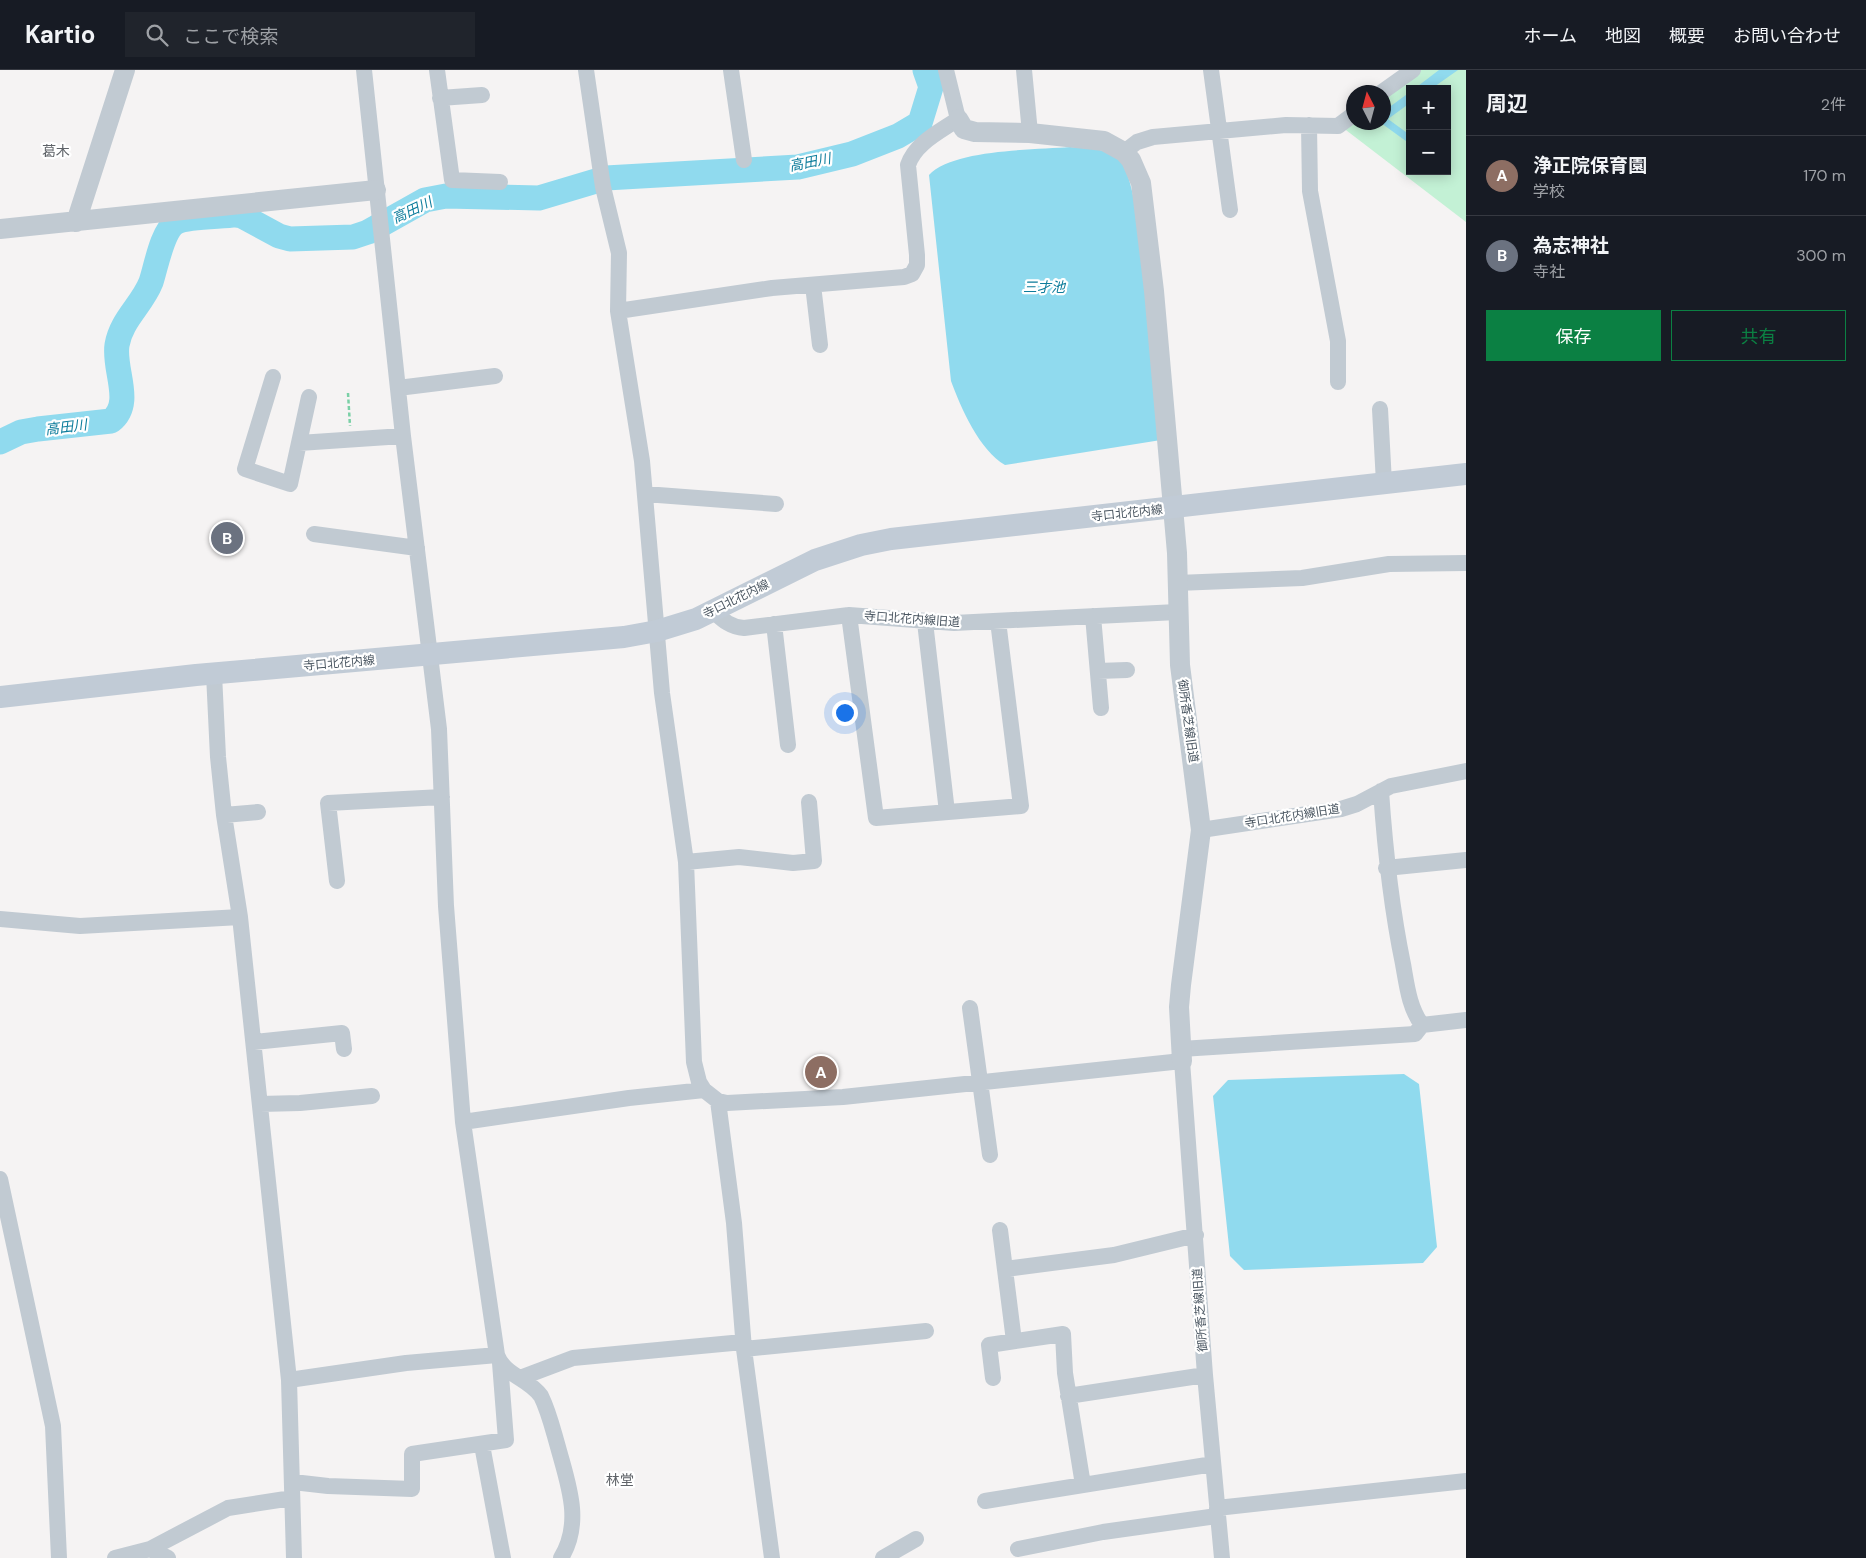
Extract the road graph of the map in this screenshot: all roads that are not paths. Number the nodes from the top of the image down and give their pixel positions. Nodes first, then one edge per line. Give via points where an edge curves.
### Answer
1 (125, 70) edge
2 (364, 70) edge
3 (437, 70) edge
4 (586, 70) edge
5 (731, 70) edge
6 (946, 70) edge
7 (1024, 70) edge
8 (1211, 70) edge
9 (1413, 70) edge
10 (1391, 86) edge
11 (482, 95) dead end
12 (440, 98) junction
13 (958, 119) junction
14 (1346, 120) edge
15 (1309, 125) junction
16 (1221, 130) junction
17 (1030, 133) junction
18 (1124, 152) junction
19 (744, 160) dead end
20 (500, 182) dead end
21 (376, 190) junction
22 (1230, 210) dead end
23 (76, 222) junction
24 (0, 229) edge
25 (813, 284) junction
26 (618, 311) junction
27 (820, 345) dead end
28 (273, 376) dead end
29 (495, 376) dead end
30 (1338, 382) dead end
31 (398, 388) junction
32 (309, 397) dead end
33 (1380, 409) dead end
34 (403, 436) junction
35 (299, 443) junction
36 (1466, 474) edge
37 (1384, 483) junction
38 (645, 494) junction
39 (776, 504) dead end
40 (1173, 508) junction
41 (314, 534) dead end
42 (417, 548) junction
43 (1466, 563) edge
44 (1178, 583) junction
45 (713, 611) junction
46 (1177, 612) junction
47 (849, 615) junction
48 (1093, 616) junction
49 (998, 621) junction
50 (925, 622) junction
51 (774, 624) junction
52 (657, 631) junction
53 (430, 654) junction
54 (1127, 670) dead end
55 (1098, 671) junction
56 (214, 674) junction
57 (0, 697) edge
58 (1101, 708) dead end
59 (788, 745) dead end
60 (1466, 771) edge
61 (1381, 790) junction
62 (442, 797) junction
63 (809, 802) dead end
64 (258, 812) dead end
65 (947, 812) junction
66 (224, 815) junction
67 (1201, 830) junction
68 (1466, 860) edge
69 (686, 862) junction
70 (1386, 868) junction
71 (336, 881) dead end
72 (240, 917) junction
73 (0, 919) edge
74 (970, 1008) dead end
75 (1466, 1020) edge
76 (1422, 1025) junction
77 (254, 1042) junction
78 (344, 1049) dead end
79 (1182, 1055) junction
80 (980, 1083) junction
81 (704, 1090) junction
82 (372, 1096) dead end
83 (718, 1101) junction
84 (260, 1104) junction
85 (463, 1122) junction
86 (990, 1155) dead end
87 (0, 1179) edge
88 (1000, 1230) dead end
89 (1196, 1235) junction
90 (1005, 1269) junction
91 (926, 1331) dead end
92 (1014, 1341) junction
93 (744, 1345) junction
94 (498, 1359) junction
95 (1205, 1375) junction
96 (520, 1378) junction
97 (993, 1378) dead end
98 (289, 1380) junction
99 (1068, 1396) junction
100 (482, 1445) junction
101 (1213, 1464) junction
102 (1466, 1481) edge
103 (1083, 1485) junction
104 (292, 1490) junction
105 (985, 1501) dead end
106 (1217, 1512) junction
107 (916, 1539) dead end
108 (150, 1549) junction
109 (1018, 1549) dead end
110 (59, 1558) edge
111 (115, 1558) edge
112 (168, 1558) edge
113 (294, 1558) edge
114 (503, 1558) edge
115 (560, 1558) edge
116 (772, 1558) edge
117 (883, 1558) edge
118 (1222, 1558) edge

1 - 23 street
2 - 21 street
3 - 12 street
4 - 26 street via 603,187 619,253
5 - 19 street
6 - 13 street
7 - 17 street
8 - 16 street
9 - 10 street
11 - 12 street
12 - 20 street via 452,180
13 - 17 street via 964,129 975,132
13 - 25 street via 918,148 908,165 917,255 917,265 912,274
14 - 15 street via 1338,126
15 - 16 street
15 - 30 street via 1310,191 1338,341
16 - 18 street via 1153,137 1137,142
16 - 22 street
17 - 18 street via 1104,141
18 - 40 street, 御所香芝線旧道 via 1136,170 1144,198
21 - 23 street
21 - 31 street
23 - 24 street
25 - 26 street
25 - 27 street
26 - 38 street via 638,429
28 - 35 street via 246,469 290,484
29 - 31 street
31 - 34 street
32 - 35 street
33 - 37 street
34 - 35 street
34 - 42 street
36 - 37 main road, 寺口北花内線
37 - 40 main road, 寺口北花内線
38 - 39 street
38 - 52 street
40 - 44 street, 御所香芝線旧道
40 - 45 main road, 寺口北花内線 via 861,545 815,560
41 - 42 street
42 - 53 street
43 - 44 street via 1389,564 1302,578
44 - 46 street, 御所香芝線旧道
45 - 51 street, 寺口北花内線旧道 via 734,627
45 - 52 main road, 寺口北花内線
46 - 48 street, 寺口北花内線旧道
46 - 67 street, 御所香芝線旧道 via 1180,665
47 - 50 street, 寺口北花内線旧道
47 - 51 street, 寺口北花内線旧道
47 - 65 street via 876,818
48 - 49 street, 寺口北花内線旧道
48 - 55 street
49 - 50 street, 寺口北花内線旧道
49 - 65 street via 1021,806
50 - 65 street
51 - 59 street
52 - 53 main road, 寺口北花内線 via 624,637
52 - 69 street via 662,693
53 - 56 main road, 寺口北花内線
53 - 62 street via 439,729
54 - 55 street
55 - 58 street
56 - 57 main road, 寺口北花内線
56 - 66 street
60 - 61 street, 寺口北花内線旧道
61 - 67 street, 寺口北花内線旧道 via 1341,809
61 - 70 street
62 - 71 street via 328,803
62 - 85 street via 446,906
63 - 69 street via 814,861 739,856
64 - 66 street
66 - 72 street
67 - 79 street, 御所香芝線旧道 via 1179,1007
68 - 70 street
69 - 81 street via 694,1062
70 - 76 street via 1413,1012
72 - 73 street via 88,926
72 - 77 street
74 - 80 street
75 - 76 street
76 - 79 street via 1415,1034
77 - 78 street via 342,1033
77 - 84 street
79 - 80 street
79 - 89 street, 御所香芝線旧道
80 - 83 street via 800,1100
80 - 86 street
81 - 83 street
81 - 85 street
82 - 84 street via 300,1104
83 - 93 street via 734,1223
84 - 98 street
85 - 94 street
87 - 110 street via 53,1426
88 - 90 street
89 - 90 street via 1114,1255
89 - 95 street, 御所香芝線旧道
90 - 92 street
91 - 93 street
92 - 97 street via 988,1345
92 - 99 street via 1064,1334
93 - 96 street via 573,1358
93 - 116 street
94 - 96 street via 507,1371
94 - 98 street via 406,1363
94 - 100 street via 506,1440
95 - 99 street
95 - 101 street, 御所香芝線旧道
96 - 115 street via 541,1396 570,1492 572,1531
98 - 104 street
99 - 103 street
100 - 104 street via 412,1454 412,1489 328,1486
100 - 114 street
101 - 103 street
101 - 106 street, 御所香芝線旧道
102 - 106 street
103 - 105 street
104 - 108 street via 228,1508
104 - 113 street
106 - 109 street
106 - 118 street, 御所香芝線旧道
107 - 117 street
108 - 111 street
108 - 112 street

